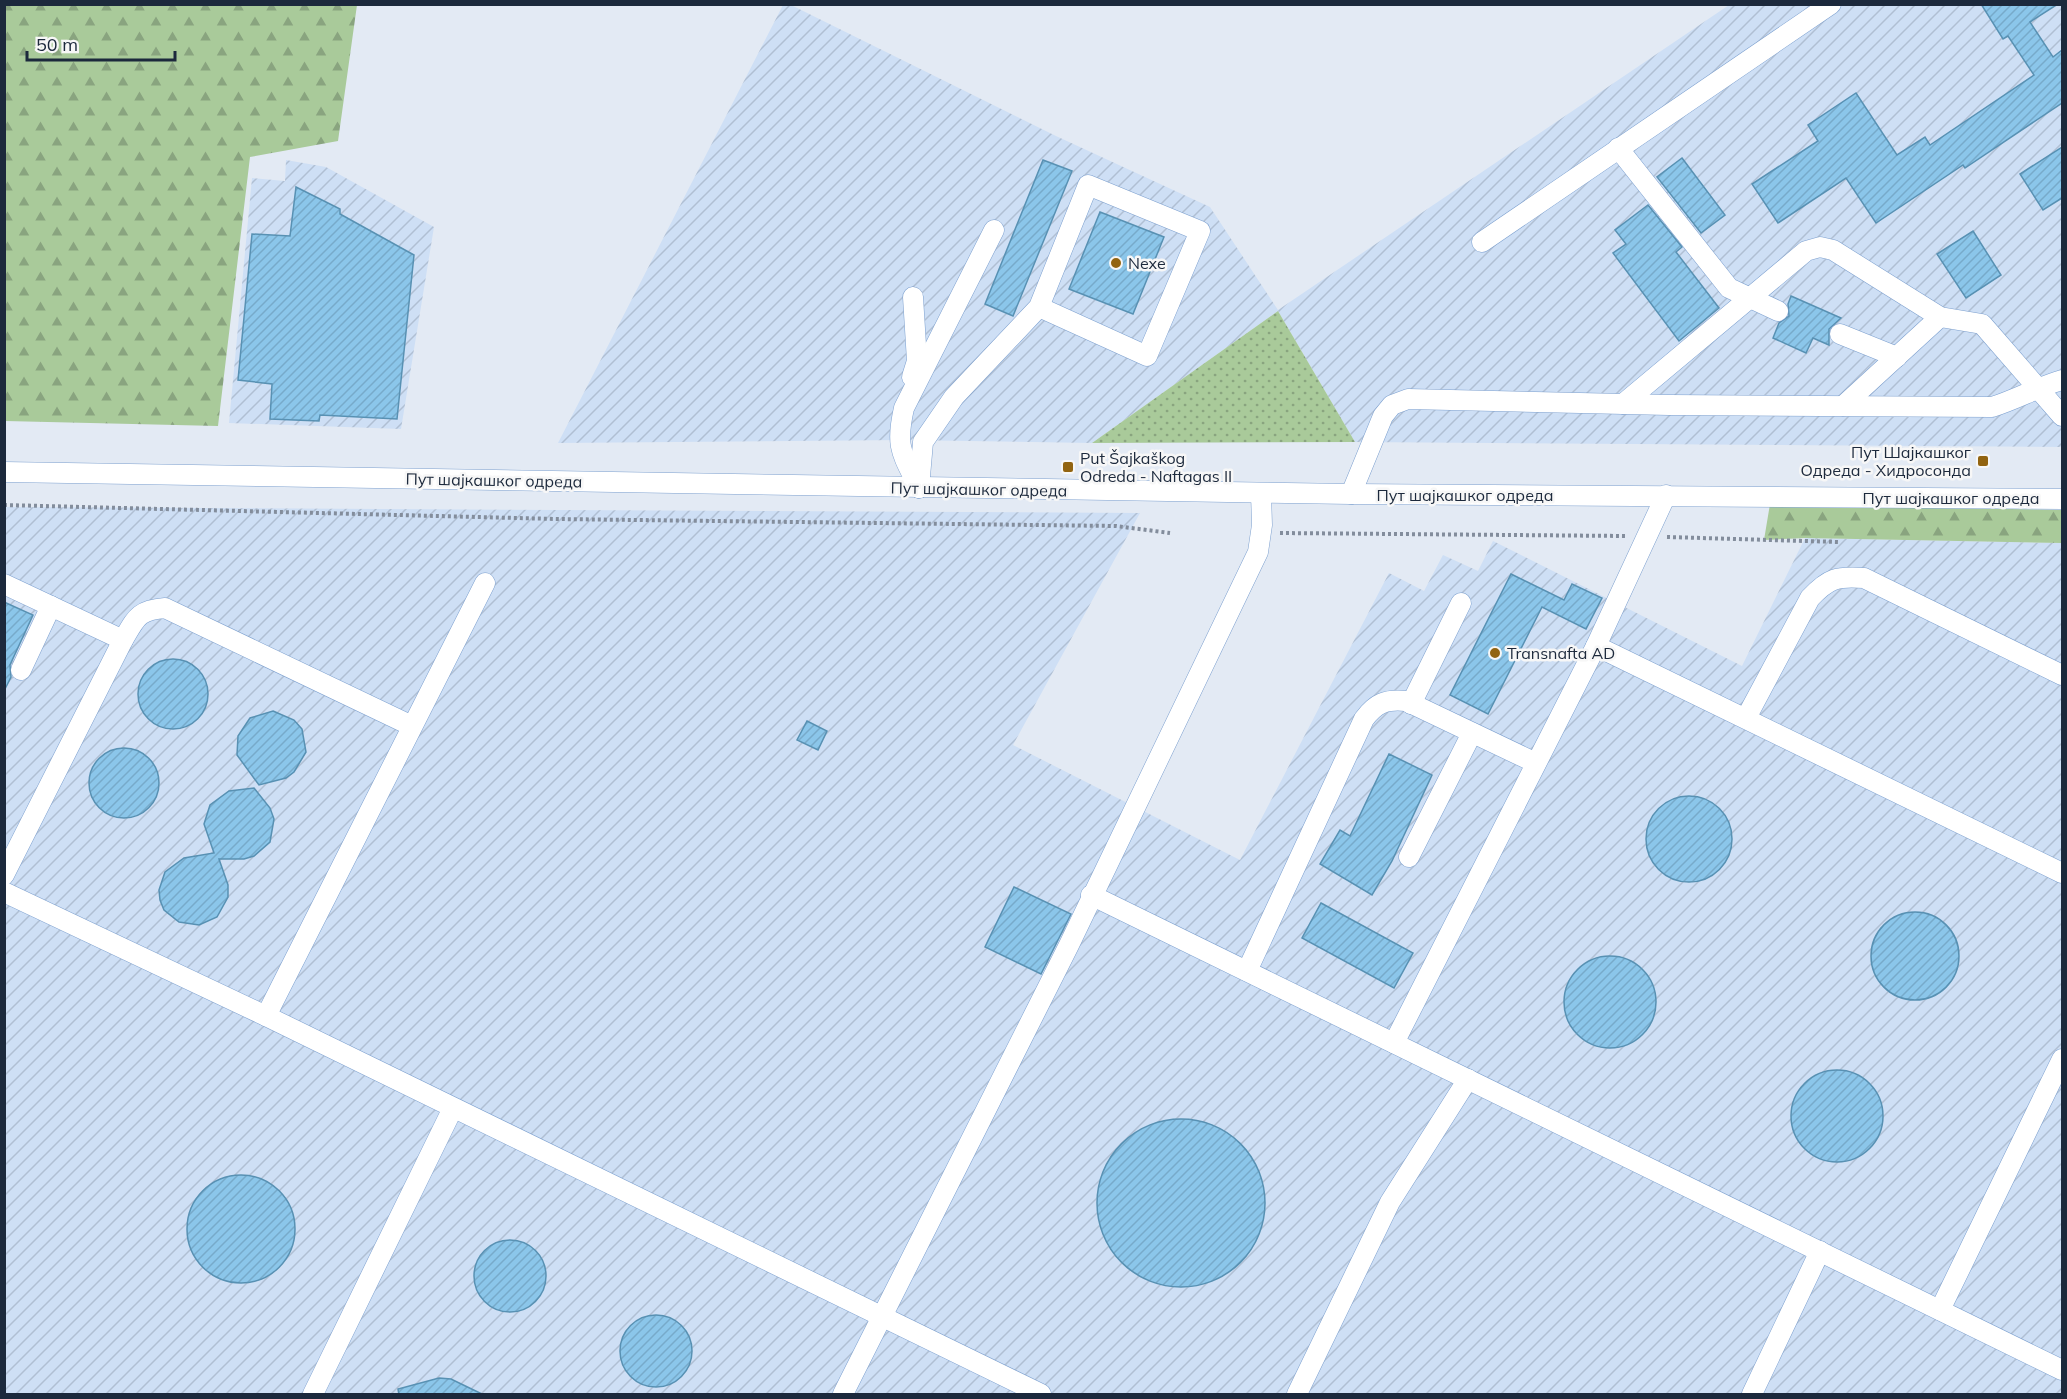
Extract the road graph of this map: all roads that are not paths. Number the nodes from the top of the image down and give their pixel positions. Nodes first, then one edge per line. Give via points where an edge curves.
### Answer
1 (1831, 4) edge
2 (1618, 148) junction
3 (994, 230) dead end
4 (1482, 242) dead end
5 (913, 297) dead end
6 (1747, 298) junction
7 (1039, 307) junction
8 (1778, 311) dead end
9 (1940, 317) junction
10 (1840, 334) dead end
11 (1897, 357) junction
12 (1658, 373) junction
13 (2062, 380) edge
14 (2037, 387) junction
15 (1623, 404) junction
16 (1669, 405) junction
17 (1843, 406) junction
18 (904, 408) junction
19 (2062, 416) edge
20 (4, 472) edge
21 (919, 488) junction
22 (1261, 493) junction
23 (1351, 494) junction
24 (1666, 495) junction
25 (2062, 499) edge
26 (485, 583) dead end
27 (4, 584) edge
28 (1461, 603) dead end
29 (51, 606) junction
30 (123, 640) junction
31 (1596, 646) junction
32 (21, 670) dead end
33 (2062, 675) edge
34 (1411, 704) junction
35 (1746, 718) junction
36 (412, 726) junction
37 (1472, 733) junction
38 (1536, 763) junction
39 (1409, 857) dead end
40 (2062, 873) edge
41 (4, 875) edge
42 (4, 892) edge
43 (1091, 895) junction
44 (1247, 971) junction
45 (266, 1016) junction
46 (1394, 1043) junction
47 (2062, 1059) edge
48 (1468, 1079) junction
49 (453, 1108) junction
50 (1820, 1251) junction
51 (1940, 1310) junction
52 (882, 1315) junction
53 (2062, 1370) edge
54 (313, 1395) edge
55 (843, 1395) edge
56 (1041, 1395) edge
57 (1297, 1395) edge
58 (1752, 1395) edge

1 - 2 street
2 - 4 street
2 - 6 street via 1729,288
3 - 18 street
5 - 18 street via 917,361
6 - 8 street
6 - 9 street via 1806,251 1820,247 1833,250
6 - 12 street
7 - 7 street via 1148,356 1200,231 1088,185
7 - 21 street via 954,397 923,442
9 - 11 street
9 - 14 street via 1982,324
10 - 11 street
11 - 17 street
12 - 15 street
12 - 16 street via 1662,397
13 - 14 street
14 - 17 street via 2018,399 1992,407
14 - 19 street
15 - 16 street
15 - 23 street via 1408,399 1392,405 1383,416
16 - 17 street
18 - 21 street via 898,435 900,448
20 - 21 street, Пут шајкашког одреда
21 - 22 street, Пут шајкашког одреда
22 - 23 street, Пут шајкашког одреда
22 - 43 street via 1258,552
23 - 24 street, Пут шајкашког одреда
24 - 25 street, Пут шајкашког одреда
24 - 31 street
26 - 36 street
27 - 29 street
28 - 34 street
29 - 30 street
29 - 32 street
30 - 36 street via 143,612 165,608
30 - 41 street
31 - 35 street
31 - 38 street
33 - 35 street via 1864,578 1842,576 1824,583 1810,598
34 - 37 street
34 - 44 street via 1389,699 1374,706 1364,719
35 - 40 street
36 - 45 street
37 - 38 street
37 - 39 street
38 - 46 street
42 - 45 street
43 - 44 street
43 - 52 street
44 - 46 street
45 - 49 street
46 - 48 street
47 - 51 street
48 - 50 street
48 - 57 street via 1390,1202
49 - 52 street
49 - 54 street
50 - 51 street
50 - 58 street
51 - 53 street
52 - 55 street
52 - 56 street

